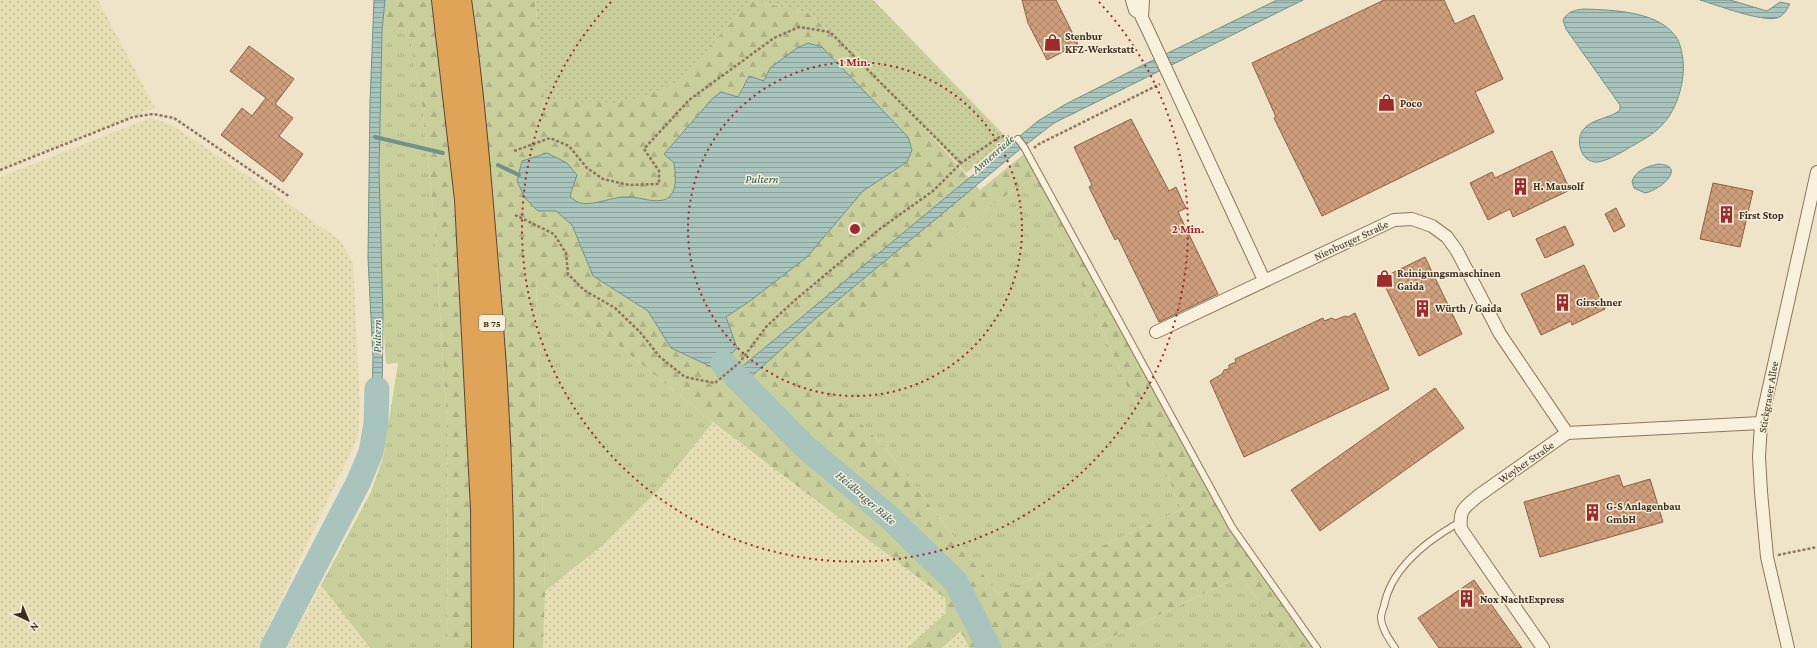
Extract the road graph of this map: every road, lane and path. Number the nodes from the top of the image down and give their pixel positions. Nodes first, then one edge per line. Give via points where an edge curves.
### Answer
1 (443, 0) edge
2 (460, 0) edge
3 (1132, 0) edge
4 (1143, 0) edge
5 (1142, 15) junction
6 (1169, 74) junction
7 (1018, 139) joint
8 (1026, 150) junction
9 (514, 151) dead end
10 (961, 163) junction
11 (0, 170) edge
12 (1816, 177) edge
13 (290, 196) dead end
14 (515, 215) dead end
15 (1264, 280) junction
16 (1156, 332) dead end
17 (1761, 423) junction
18 (1567, 433) junction
19 (1460, 522) junction
20 (1817, 547) edge
21 (1767, 557) junction
22 (483, 648) edge
23 (502, 648) edge
24 (1317, 648) edge
25 (1395, 648) edge
26 (1543, 648) edge
27 (1788, 648) edge

1 - 22 highway, B 75 via 466,200 482,509
2 - 23 highway, B 75 via 478,152 495,351 501,474
3 - 5 street via 1135,10
4 - 5 street
5 - 6 street
6 - 8 path
6 - 15 street
7 - 8 lane
7 - 10 path via 1001,136
8 - 24 lane via 1232,527
9 - 10 path via 550,138 569,146 587,168 603,179 629,185 659,184 660,171 644,149 689,100 774,38 799,27 830,32
10 - 14 path via 933,191 881,228 794,301 766,327 740,362 715,383 685,377 660,357 640,332 615,308 584,290 568,274 566,254 554,234
11 - 13 path via 133,117 152,114 174,118
12 - 17 street, Stickgraser Allee
15 - 16 street, Nienburger Straße
15 - 18 street, Nienburger Straße via 1394,220 1412,219 1432,226 1447,237 1457,251 1500,334
17 - 18 street
17 - 21 street, Stickgraser Allee via 1759,457
18 - 19 street, Weyher Straße via 1478,496 1465,508 1460,516
19 - 25 lane via 1421,549 1406,562 1395,577 1386,596 1381,618 1386,634
19 - 26 street via 1461,529 1472,547
20 - 21 path
21 - 27 street, Stickgraser Allee

